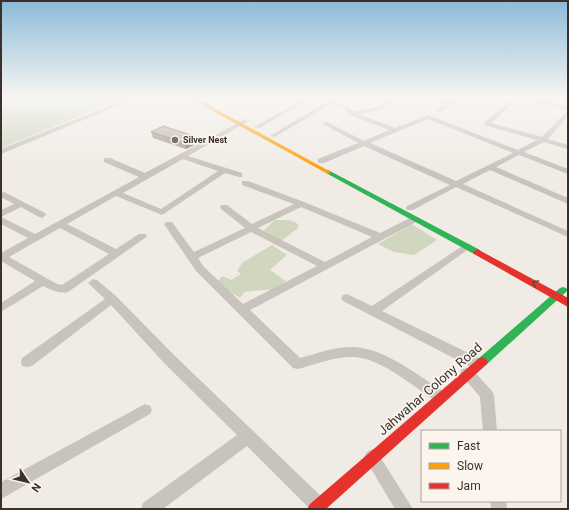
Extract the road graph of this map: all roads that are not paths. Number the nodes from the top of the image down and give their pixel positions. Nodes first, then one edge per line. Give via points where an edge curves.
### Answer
1 (75, 122) edge
2 (242, 122) junction
3 (267, 122) edge
4 (297, 122) edge
5 (325, 122) dead end
6 (373, 122) edge
7 (417, 122) edge
8 (440, 122) edge
9 (489, 122) edge
10 (560, 122) edge
11 (257, 127) junction
12 (397, 131) junction
13 (273, 136) junction
14 (543, 140) junction
15 (365, 144) junction
16 (568, 147) edge
17 (1, 152) edge
18 (519, 152) junction
19 (182, 156) junction
20 (107, 160) dead end
21 (321, 161) junction
22 (489, 167) junction
23 (224, 170) junction
24 (568, 172) edge
25 (239, 175) dead end
26 (145, 176) junction
27 (245, 183) dead end
28 (457, 184) junction
29 (116, 193) junction
30 (4, 195) dead end
31 (568, 201) edge
32 (20, 204) junction
33 (301, 204) junction
34 (224, 207) dead end
35 (410, 208) junction
36 (1, 214) edge
37 (42, 215) dead end
38 (415, 219) junction
39 (1, 220) edge
40 (60, 224) junction
41 (169, 224) dead end
42 (252, 229) junction
43 (568, 234) edge
44 (142, 236) dead end
45 (380, 237) junction
46 (35, 238) junction
47 (467, 246) junction
48 (116, 253) junction
49 (1, 257) edge
50 (192, 257) junction
51 (325, 266) junction
52 (43, 281) junction
53 (93, 283) dead end
54 (566, 291) edge
55 (556, 296) junction
56 (347, 298) dead end
57 (112, 299) junction
58 (568, 303) edge
59 (1, 308) edge
60 (242, 309) junction
61 (373, 311) junction
62 (27, 362) dead end
63 (478, 364) junction
64 (467, 373) junction
65 (441, 396) junction
66 (145, 410) dead end
67 (490, 430) edge
68 (248, 436) junction
69 (372, 457) junction
70 (1, 491) edge
71 (317, 507) edge
72 (149, 509) edge
73 (405, 509) edge

1 - 17 street
2 - 11 main road
2 - 19 street
2 - 38 main road
3 - 11 street
4 - 13 street
5 - 15 street
6 - 12 street
7 - 12 street
8 - 18 street
9 - 14 street via 486,124
10 - 14 street
11 - 13 main road
12 - 15 street
13 - 21 main road
14 - 16 street
14 - 18 street
15 - 21 street
15 - 28 street
18 - 22 street
18 - 24 street
19 - 23 street
19 - 26 street
20 - 26 street
21 - 35 main road
22 - 28 street
22 - 31 street
23 - 25 street
23 - 29 street via 162,212
26 - 29 street
27 - 33 street
28 - 35 street
28 - 43 street
29 - 40 street
30 - 32 street
32 - 36 street
32 - 37 street
33 - 42 street
33 - 45 street
34 - 42 street
35 - 54 main road
38 - 45 street
38 - 47 main road
39 - 46 street
40 - 46 street
40 - 48 street
41 - 50 street
42 - 50 street
42 - 51 street
44 - 48 street
45 - 51 street
46 - 49 street
55 -> 47 main road
47 - 61 street
48 - 52 street via 64,289 54,288
49 - 52 street
50 - 60 street via 200,269
51 - 60 street
52 - 59 street
53 - 57 street
54 - 55 main road, Jahwahar Colony Road
55 - 58 main road
55 - 63 main road, Jahwahar Colony Road
56 - 61 street
57 - 62 street
57 - 68 street
60 - 65 street via 298,364 343,353 362,353 383,361
61 - 63 street
63 - 64 main road, Jahwahar Colony Road
64 - 65 main road, Jahwahar Colony Road
64 - 67 street via 487,395
65 - 69 main road, Jahwahar Colony Road
66 - 70 street
68 - 71 street
68 - 72 street
69 - 71 main road, Jahwahar Colony Road
69 - 73 street

